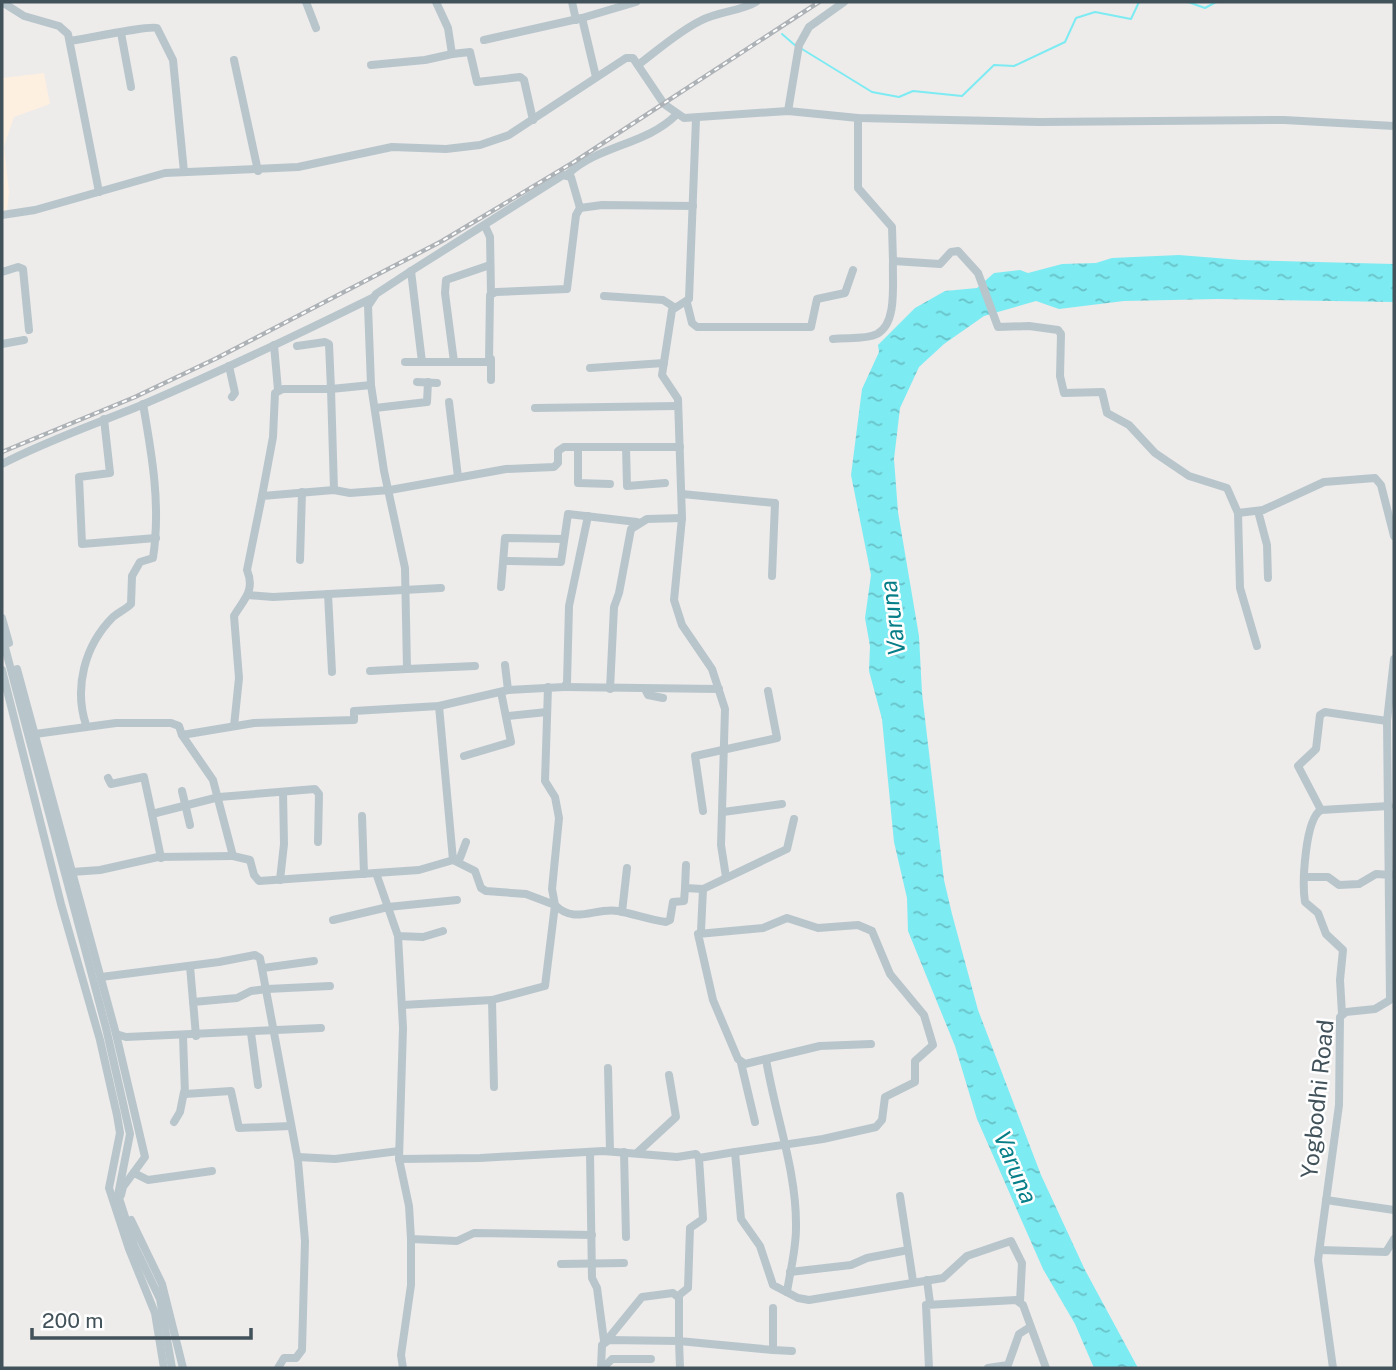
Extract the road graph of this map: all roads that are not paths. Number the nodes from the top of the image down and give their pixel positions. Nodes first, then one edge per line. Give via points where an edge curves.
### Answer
1 (2, 2) edge
2 (21, 2) edge
3 (306, 2) edge
4 (436, 2) edge
5 (572, 2) edge
6 (636, 2) edge
7 (756, 2) edge
8 (844, 2) edge
9 (612, 5) edge
10 (13, 9) junction
11 (579, 19) junction
12 (316, 28) dead end
13 (121, 33) junction
14 (484, 40) dead end
15 (70, 41) junction
16 (452, 54) junction
17 (234, 60) dead end
18 (370, 65) dead end
19 (638, 65) junction
20 (596, 77) junction
21 (131, 87) dead end
22 (788, 111) junction
23 (676, 115) junction
24 (858, 118) junction
25 (696, 119) junction
26 (533, 120) junction
27 (1394, 126) edge
28 (258, 171) junction
29 (184, 172) junction
30 (568, 174) junction
31 (99, 192) junction
32 (693, 206) junction
33 (580, 208) junction
34 (2, 215) edge
35 (485, 226) junction
36 (893, 261) junction
37 (491, 265) junction
38 (411, 271) junction
39 (853, 271) dead end
40 (2, 272) edge
41 (491, 293) junction
42 (604, 296) dead end
43 (372, 298) junction
44 (687, 303) junction
45 (674, 307) junction
46 (29, 330) dead end
47 (833, 339) dead end
48 (24, 340) dead end
49 (2, 344) edge
50 (274, 345) junction
51 (297, 346) dead end
52 (491, 359) junction
53 (405, 362) dead end
54 (422, 362) junction
55 (453, 362) junction
56 (664, 363) junction
57 (229, 366) junction
58 (590, 368) dead end
59 (491, 380) dead end
60 (417, 382) dead end
61 (371, 385) junction
62 (331, 389) junction
63 (278, 390) junction
64 (232, 397) dead end
65 (449, 402) dead end
66 (143, 404) junction
67 (678, 406) junction
68 (374, 408) junction
69 (535, 408) dead end
70 (104, 419) junction
71 (578, 447) junction
72 (626, 447) junction
73 (680, 447) junction
74 (2, 464) edge
75 (458, 477) junction
76 (665, 483) dead end
77 (610, 484) dead end
78 (334, 489) junction
79 (390, 490) junction
80 (302, 492) junction
81 (682, 494) junction
82 (262, 496) junction
83 (1258, 511) junction
84 (1238, 513) junction
85 (588, 516) junction
86 (682, 518) junction
87 (637, 522) junction
88 (1393, 532) edge
89 (156, 538) junction
90 (564, 539) junction
91 (300, 560) dead end
92 (504, 561) junction
93 (772, 576) dead end
94 (1268, 578) dead end
95 (501, 587) dead end
96 (442, 588) dead end
97 (405, 590) junction
98 (328, 594) junction
99 (248, 595) junction
100 (2, 618) edge
101 (2, 636) edge
102 (1257, 646) dead end
103 (1394, 659) edge
104 (505, 665) dead end
105 (475, 666) dead end
106 (407, 669) junction
107 (2, 670) edge
108 (370, 671) dead end
109 (332, 672) dead end
110 (548, 687) junction
111 (564, 687) junction
112 (610, 689) junction
113 (645, 689) junction
114 (719, 690) junction
115 (504, 691) junction
116 (768, 691) dead end
117 (663, 698) dead end
118 (439, 706) junction
119 (547, 712) junction
120 (506, 716) junction
121 (1387, 721) junction
122 (86, 725) junction
123 (234, 726) junction
124 (35, 734) junction
125 (182, 735) junction
126 (724, 751) junction
127 (464, 756) dead end
128 (108, 778) dead end
129 (1391, 786) edge
130 (182, 791) dead end
131 (283, 792) junction
132 (219, 797) junction
133 (782, 804) dead end
134 (185, 805) junction
135 (1389, 806) junction
136 (1321, 810) junction
137 (703, 811) dead end
138 (723, 812) junction
139 (152, 814) junction
140 (362, 816) dead end
141 (794, 819) dead end
142 (190, 825) dead end
143 (318, 842) dead end
144 (466, 842) dead end
145 (233, 856) junction
146 (161, 858) junction
147 (453, 860) junction
148 (686, 865) dead end
149 (627, 868) dead end
150 (72, 872) junction
151 (376, 873) junction
152 (364, 874) junction
153 (1391, 874) junction
154 (726, 877) junction
155 (1305, 877) junction
156 (280, 880) junction
157 (685, 888) junction
158 (703, 889) junction
159 (457, 900) dead end
160 (555, 905) junction
161 (388, 907) junction
162 (622, 912) junction
163 (333, 920) dead end
164 (443, 931) dead end
165 (701, 931) junction
166 (398, 936) junction
167 (1393, 955) edge
168 (314, 961) dead end
169 (190, 966) junction
170 (263, 968) junction
171 (101, 977) junction
172 (330, 986) dead end
173 (267, 989) junction
174 (492, 1000) junction
175 (194, 1002) junction
176 (402, 1005) junction
177 (1342, 1014) junction
178 (321, 1028) dead end
179 (274, 1031) junction
180 (251, 1033) junction
181 (116, 1034) junction
182 (183, 1036) junction
183 (197, 1036) junction
184 (871, 1044) dead end
185 (766, 1059) junction
186 (741, 1063) junction
187 (608, 1068) dead end
188 (670, 1075) dead end
189 (258, 1085) dead end
190 (494, 1087) dead end
191 (184, 1092) junction
192 (174, 1122) dead end
193 (755, 1122) dead end
194 (291, 1126) junction
195 (786, 1145) junction
196 (610, 1151) junction
197 (117, 1152) junction
198 (624, 1152) junction
199 (638, 1152) junction
200 (735, 1152) junction
201 (590, 1153) junction
202 (126, 1155) junction
203 (399, 1155) junction
204 (298, 1157) junction
205 (699, 1158) junction
206 (212, 1171) dead end
207 (134, 1173) junction
208 (113, 1187) junction
209 (900, 1196) dead end
210 (1326, 1200) junction
211 (1394, 1210) edge
212 (592, 1235) junction
213 (626, 1237) dead end
214 (411, 1239) junction
215 (1394, 1239) edge
216 (908, 1250) junction
217 (1320, 1250) junction
218 (624, 1263) dead end
219 (561, 1264) dead end
220 (592, 1264) junction
221 (790, 1272) junction
222 (927, 1280) junction
223 (913, 1281) junction
224 (787, 1292) junction
225 (678, 1296) junction
226 (1020, 1301) junction
227 (930, 1303) junction
228 (773, 1308) dead end
229 (1030, 1327) junction
230 (606, 1341) junction
231 (679, 1341) junction
232 (773, 1350) junction
233 (792, 1351) dead end
234 (650, 1359) dead end
235 (164, 1368) edge
236 (172, 1368) edge
237 (183, 1368) edge
238 (278, 1368) edge
239 (403, 1368) edge
240 (602, 1368) edge
241 (680, 1368) edge
242 (929, 1368) edge
243 (988, 1368) edge
244 (1046, 1368) edge
245 (1333, 1368) edge

1 - 10 street
2 - 10 street
3 - 12 street
4 - 16 street via 448,28
5 - 11 street
6 - 9 street
7 - 19 street via 698,22
8 - 22 street via 809,27 799,49
9 - 11 street
10 - 15 street via 59,26
11 - 14 street
11 - 20 street
13 - 15 street
13 - 21 street
13 - 29 street via 155,26 169,48
15 - 31 street
16 - 18 street
16 - 26 street via 470,52 477,82 524,80
17 - 28 street
19 - 20 street via 633,58 626,58
19 - 23 street
20 - 26 street
22 - 24 street
22 - 25 street
23 - 25 street
23 - 30 street via 663,128 587,159
24 - 27 street via 1284,120
24 - 36 street via 858,188 892,228
25 - 32 street
26 - 28 street via 494,141 468,148 392,147 325,163
28 - 29 street
29 - 31 street
30 - 33 street
30 - 35 street
31 - 34 street
32 - 33 street
32 - 44 street
33 - 41 street via 567,289
35 - 37 street
35 - 38 street
36 - 47 street via 886,327 876,334
36 - 84 street via 940,264 954,250 981,279 998,327 1058,330 1064,393 1102,392 1107,413 1129,425 1155,453 1189,476 1227,488
37 - 41 street
37 - 55 street via 446,280
38 - 43 street
38 - 54 street
39 - 44 street via 845,292 817,299 813,324 806,328 697,327
40 - 46 street via 23,269
41 - 52 street
42 - 45 street via 663,300
43 - 50 street
43 - 61 street via 368,310
44 - 45 street
45 - 56 street
48 - 49 street
50 - 57 street
50 - 63 street
51 - 62 street via 329,344
52 - 55 street via 487,363
52 - 59 street
53 - 54 street
54 - 55 street
56 - 58 street
56 - 67 street via 664,381 677,394
57 - 64 street
57 - 66 street
60 - 68 street via 432,383 428,402
61 - 62 street
61 - 68 street
62 - 63 street
62 - 78 street
63 - 82 street via 272,401 273,437
65 - 75 street
66 - 70 street
66 - 89 street via 153,463
67 - 69 street
67 - 73 street
68 - 79 street
70 - 74 street
70 - 89 street via 110,473 79,477 82,544
71 - 72 street
71 - 75 street via 559,449 554,467
71 - 77 street via 578,484
72 - 73 street
72 - 76 street via 627,486
73 - 81 street
75 - 79 street
78 - 79 street via 350,493
78 - 80 street
79 - 97 street via 400,533
80 - 82 street
80 - 91 street
81 - 86 street
81 - 93 street via 775,503
82 - 99 street via 247,570
83 - 84 street
83 - 88 street via 1324,482 1375,478
83 - 94 street via 1267,545
84 - 102 street via 1240,589
85 - 87 street
85 - 90 street via 567,515
85 - 111 street via 569,606
86 - 87 street
86 - 114 street via 674,600 682,625 712,669
87 - 112 street via 631,529 614,607
89 - 122 street via 153,558 139,562 132,576 131,604 104,628 82,672 79,699
90 - 92 street via 561,562
90 - 92 street via 507,537
92 - 95 street
96 - 97 street
97 - 98 street
97 - 106 street
98 - 99 street
98 - 109 street
99 - 123 street via 234,616 239,678
100 - 124 street
101 - 202 street via 106,1028 130,1134
103 - 121 street, Yogbodhi Road
104 - 115 street
105 - 106 street
106 - 108 street
107 - 197 street via 100,1040 120,1133
110 - 111 street
110 - 115 street
110 - 119 street
111 - 112 street
112 - 113 street
113 - 114 street
113 - 117 street via 648,695
114 - 126 street via 725,709
115 - 118 street
115 - 120 street
116 - 126 street via 777,738
118 - 123 street via 354,711 354,720
118 - 147 street
119 - 120 street
119 - 160 street via 545,781 555,797 559,818 552,889
120 - 127 street via 511,742
121 - 129 street, Yogbodhi Road
121 - 136 street via 1320,715 1316,749 1298,766
122 - 124 street
122 - 125 street via 168,722 179,726
123 - 125 street
124 - 150 street
125 - 132 street via 200,758
126 - 137 street via 695,756
126 - 138 street
128 - 139 street via 111,784 144,777
129 - 135 street, Yogbodhi Road
130 - 134 street
131 - 132 street
131 - 143 street via 317,791
131 - 156 street
132 - 134 street
132 - 145 street
133 - 138 street
134 - 139 street
134 - 142 street
135 - 136 street
135 - 153 street, Yogbodhi Road
136 - 155 street via 1312,820
138 - 154 street via 721,845
139 - 146 street
140 - 152 street
141 - 154 street via 787,849
144 - 147 street via 463,854
145 - 146 street
145 - 156 street via 250,860 259,881
146 - 150 street
147 - 151 street via 419,870
147 - 160 street via 475,871 486,891 526,894
148 - 157 street
149 - 162 street
150 - 171 street
151 - 152 street
151 - 161 street
152 - 156 street
153 - 155 street via 1339,886 1328,877
153 - 167 street, Yogbodhi Road
154 - 158 street
155 - 177 street via 1306,905 1318,913 1326,934 1343,950
157 - 158 street
157 - 162 street via 684,901 671,904 667,921
158 - 165 street
159 - 161 street
160 - 162 street via 576,915
160 - 174 street via 545,986
161 - 163 street
161 - 166 street
164 - 166 street via 423,937
165 - 186 street via 697,937 713,1000
165 - 195 street via 764,929 787,918 818,928 863,925 875,934 890,974 924,1016 933,1045 915,1061 915,1082 885,1097 879,1125
166 - 176 street
167 - 177 street, Yogbodhi Road via 1390,1000 1375,1009
168 - 170 street
169 - 170 street via 255,955
169 - 171 street
169 - 175 street
170 - 173 street
171 - 181 street
172 - 173 street
173 - 175 street via 237,998
173 - 179 street
174 - 176 street
174 - 190 street
175 - 183 street
176 - 203 street
177 - 210 street, Yogbodhi Road via 1339,1105
178 - 179 street
179 - 180 street
179 - 194 street
180 - 183 street
180 - 189 street
181 - 182 street
181 - 207 street via 145,1157
182 - 183 street
182 - 191 street
184 - 185 street via 820,1046
185 - 186 street
185 - 195 street
186 - 193 street
187 - 196 street
188 - 199 street via 676,1117
191 - 192 street
191 - 194 street via 233,1091 239,1128
194 - 204 street
195 - 200 street
195 - 221 street via 796,1228
196 - 198 street
196 - 201 street
197 - 202 street
197 - 208 street
198 - 199 street
198 - 213 street
199 - 205 street via 677,1157 696,1154
200 - 205 street
200 - 224 street via 741,1219 761,1246 773,1285
201 - 203 street
201 - 212 street
202 - 208 street
203 - 204 street
203 - 214 street
204 - 238 street via 305,1241 302,1350 296,1358 284,1359
205 - 225 street via 703,1219 690,1228 688,1285
206 - 207 street via 148,1180
207 - 237 street via 123,1187 122,1200 162,1284
208 - 235 street via 129,1249 155,1313
208 - 236 street via 160,1299
209 - 216 street
210 - 211 street
210 - 217 street, Yogbodhi Road
212 - 214 street via 474,1233 457,1241
212 - 220 street
214 - 239 street
215 - 217 street via 1386,1252
216 - 221 street via 851,1265
216 - 223 street
217 - 245 street, Yogbodhi Road
218 - 220 street
219 - 220 street
220 - 230 street
221 - 224 street
222 - 223 street
222 - 226 street via 947,1277 967,1256 1011,1241 1022,1263
222 - 227 street
223 - 224 street via 809,1300
225 - 230 street via 646,1294
225 - 231 street
226 - 227 street
226 - 229 street
227 - 242 street via 924,1309
228 - 232 street
229 - 243 street via 1019,1334 1008,1365
229 - 244 street
230 - 231 street
230 - 240 street
231 - 232 street
231 - 241 street
232 - 233 street
234 - 240 street via 612,1359

